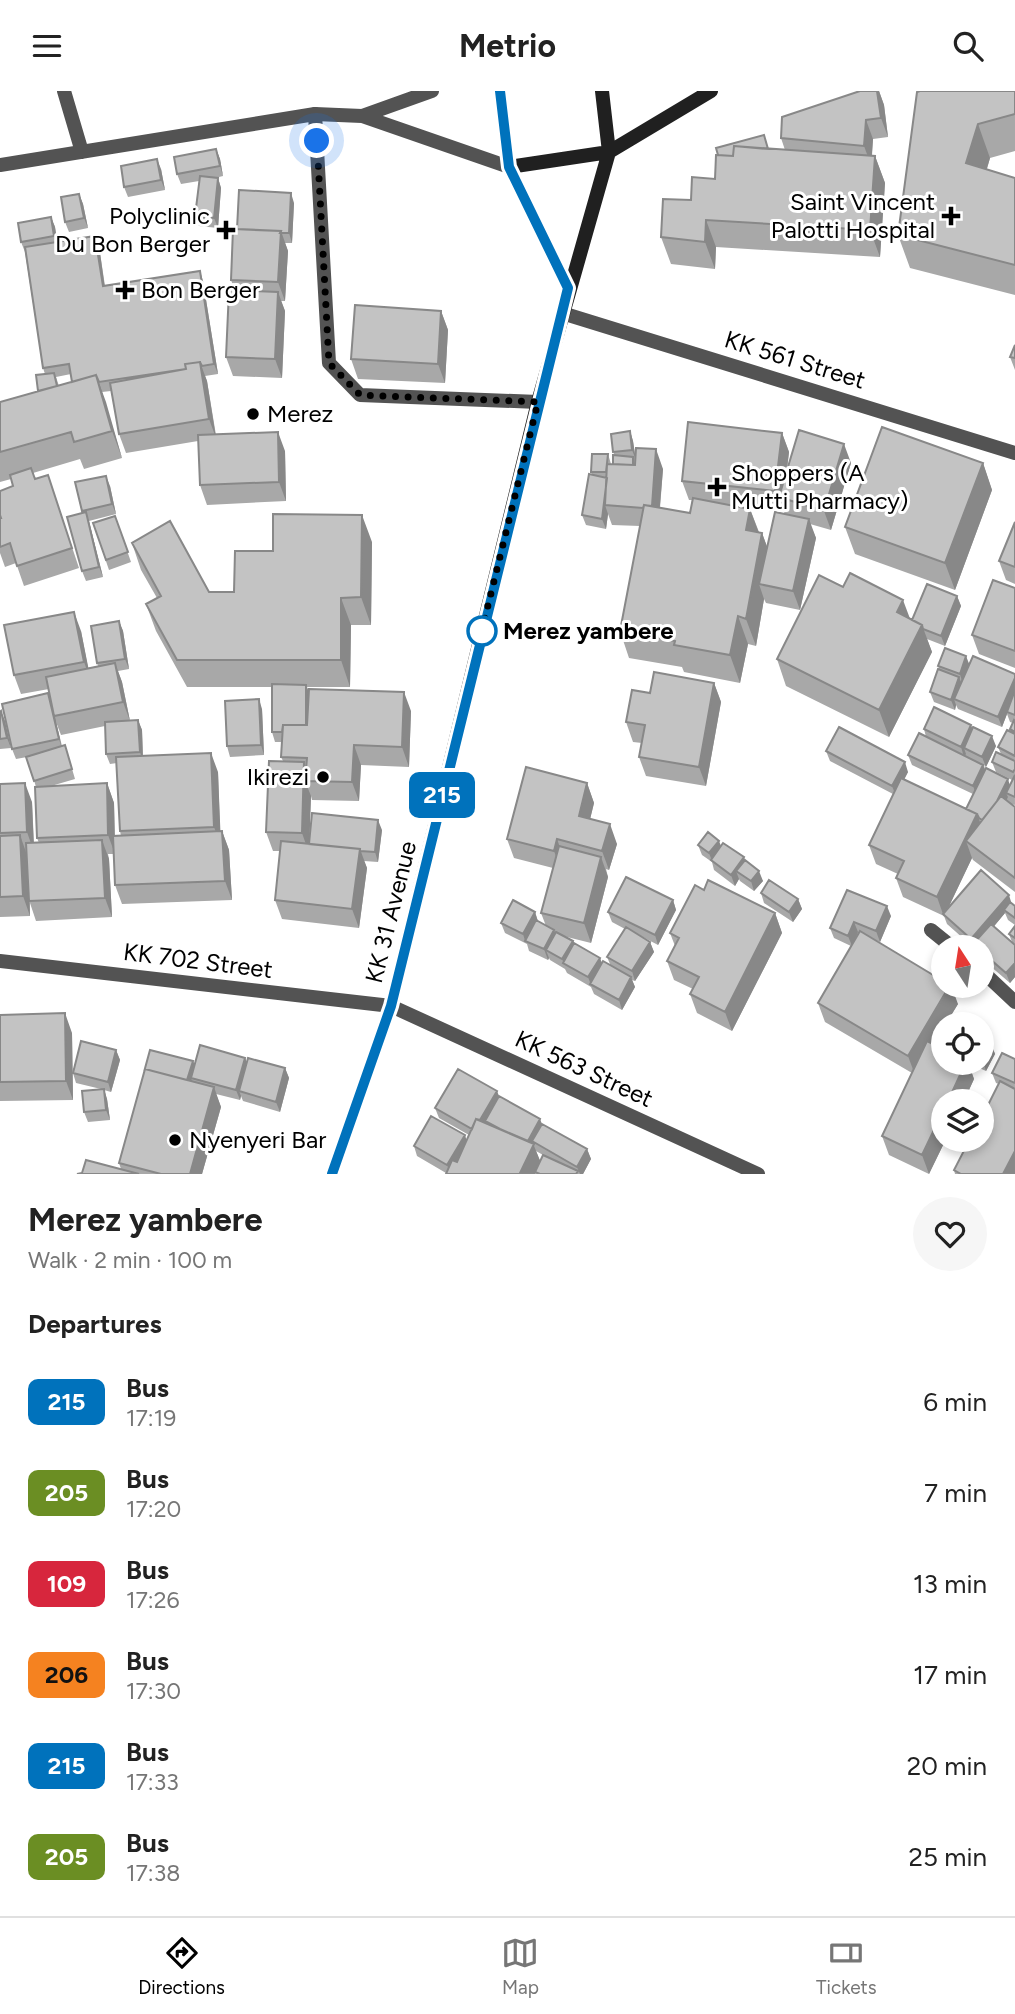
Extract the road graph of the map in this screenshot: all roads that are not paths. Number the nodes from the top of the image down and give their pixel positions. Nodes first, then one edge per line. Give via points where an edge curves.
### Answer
1 (64, 91) edge
2 (432, 91) edge
3 (500, 91) edge
4 (603, 91) edge
5 (711, 91) edge
6 (315, 114) junction
7 (362, 116) junction
8 (82, 152) junction
9 (609, 152) junction
10 (0, 165) edge
11 (509, 167) junction
12 (568, 288) junction
13 (562, 313) junction
14 (538, 402) junction
15 (1015, 453) edge
16 (931, 930) dead end
17 (937, 935) edge
18 (0, 961) edge
19 (994, 981) edge
20 (1014, 998) edge
21 (391, 1006) junction
22 (332, 1174) edge
23 (758, 1174) edge

1 - 8 street
2 - 7 street
3 - 11 main road
4 - 9 main road, KK 31 Avenue
5 - 9 main road
6 - 7 street
6 - 8 street
6 - 14 street via 329,363 360,395
7 - 11 street
8 - 10 street
9 - 11 main road
9 - 12 main road, KK 31 Avenue
11 - 12 main road
12 - 13 main road, KK 31 Avenue
13 - 14 main road, KK 31 Avenue
13 - 15 street, KK 561 Street
14 - 21 main road, KK 31 Avenue
16 - 17 street
18 - 21 street, KK 702 Street
19 - 20 street
21 - 22 main road, KK 31 Avenue
21 - 23 street, KK 563 Street

